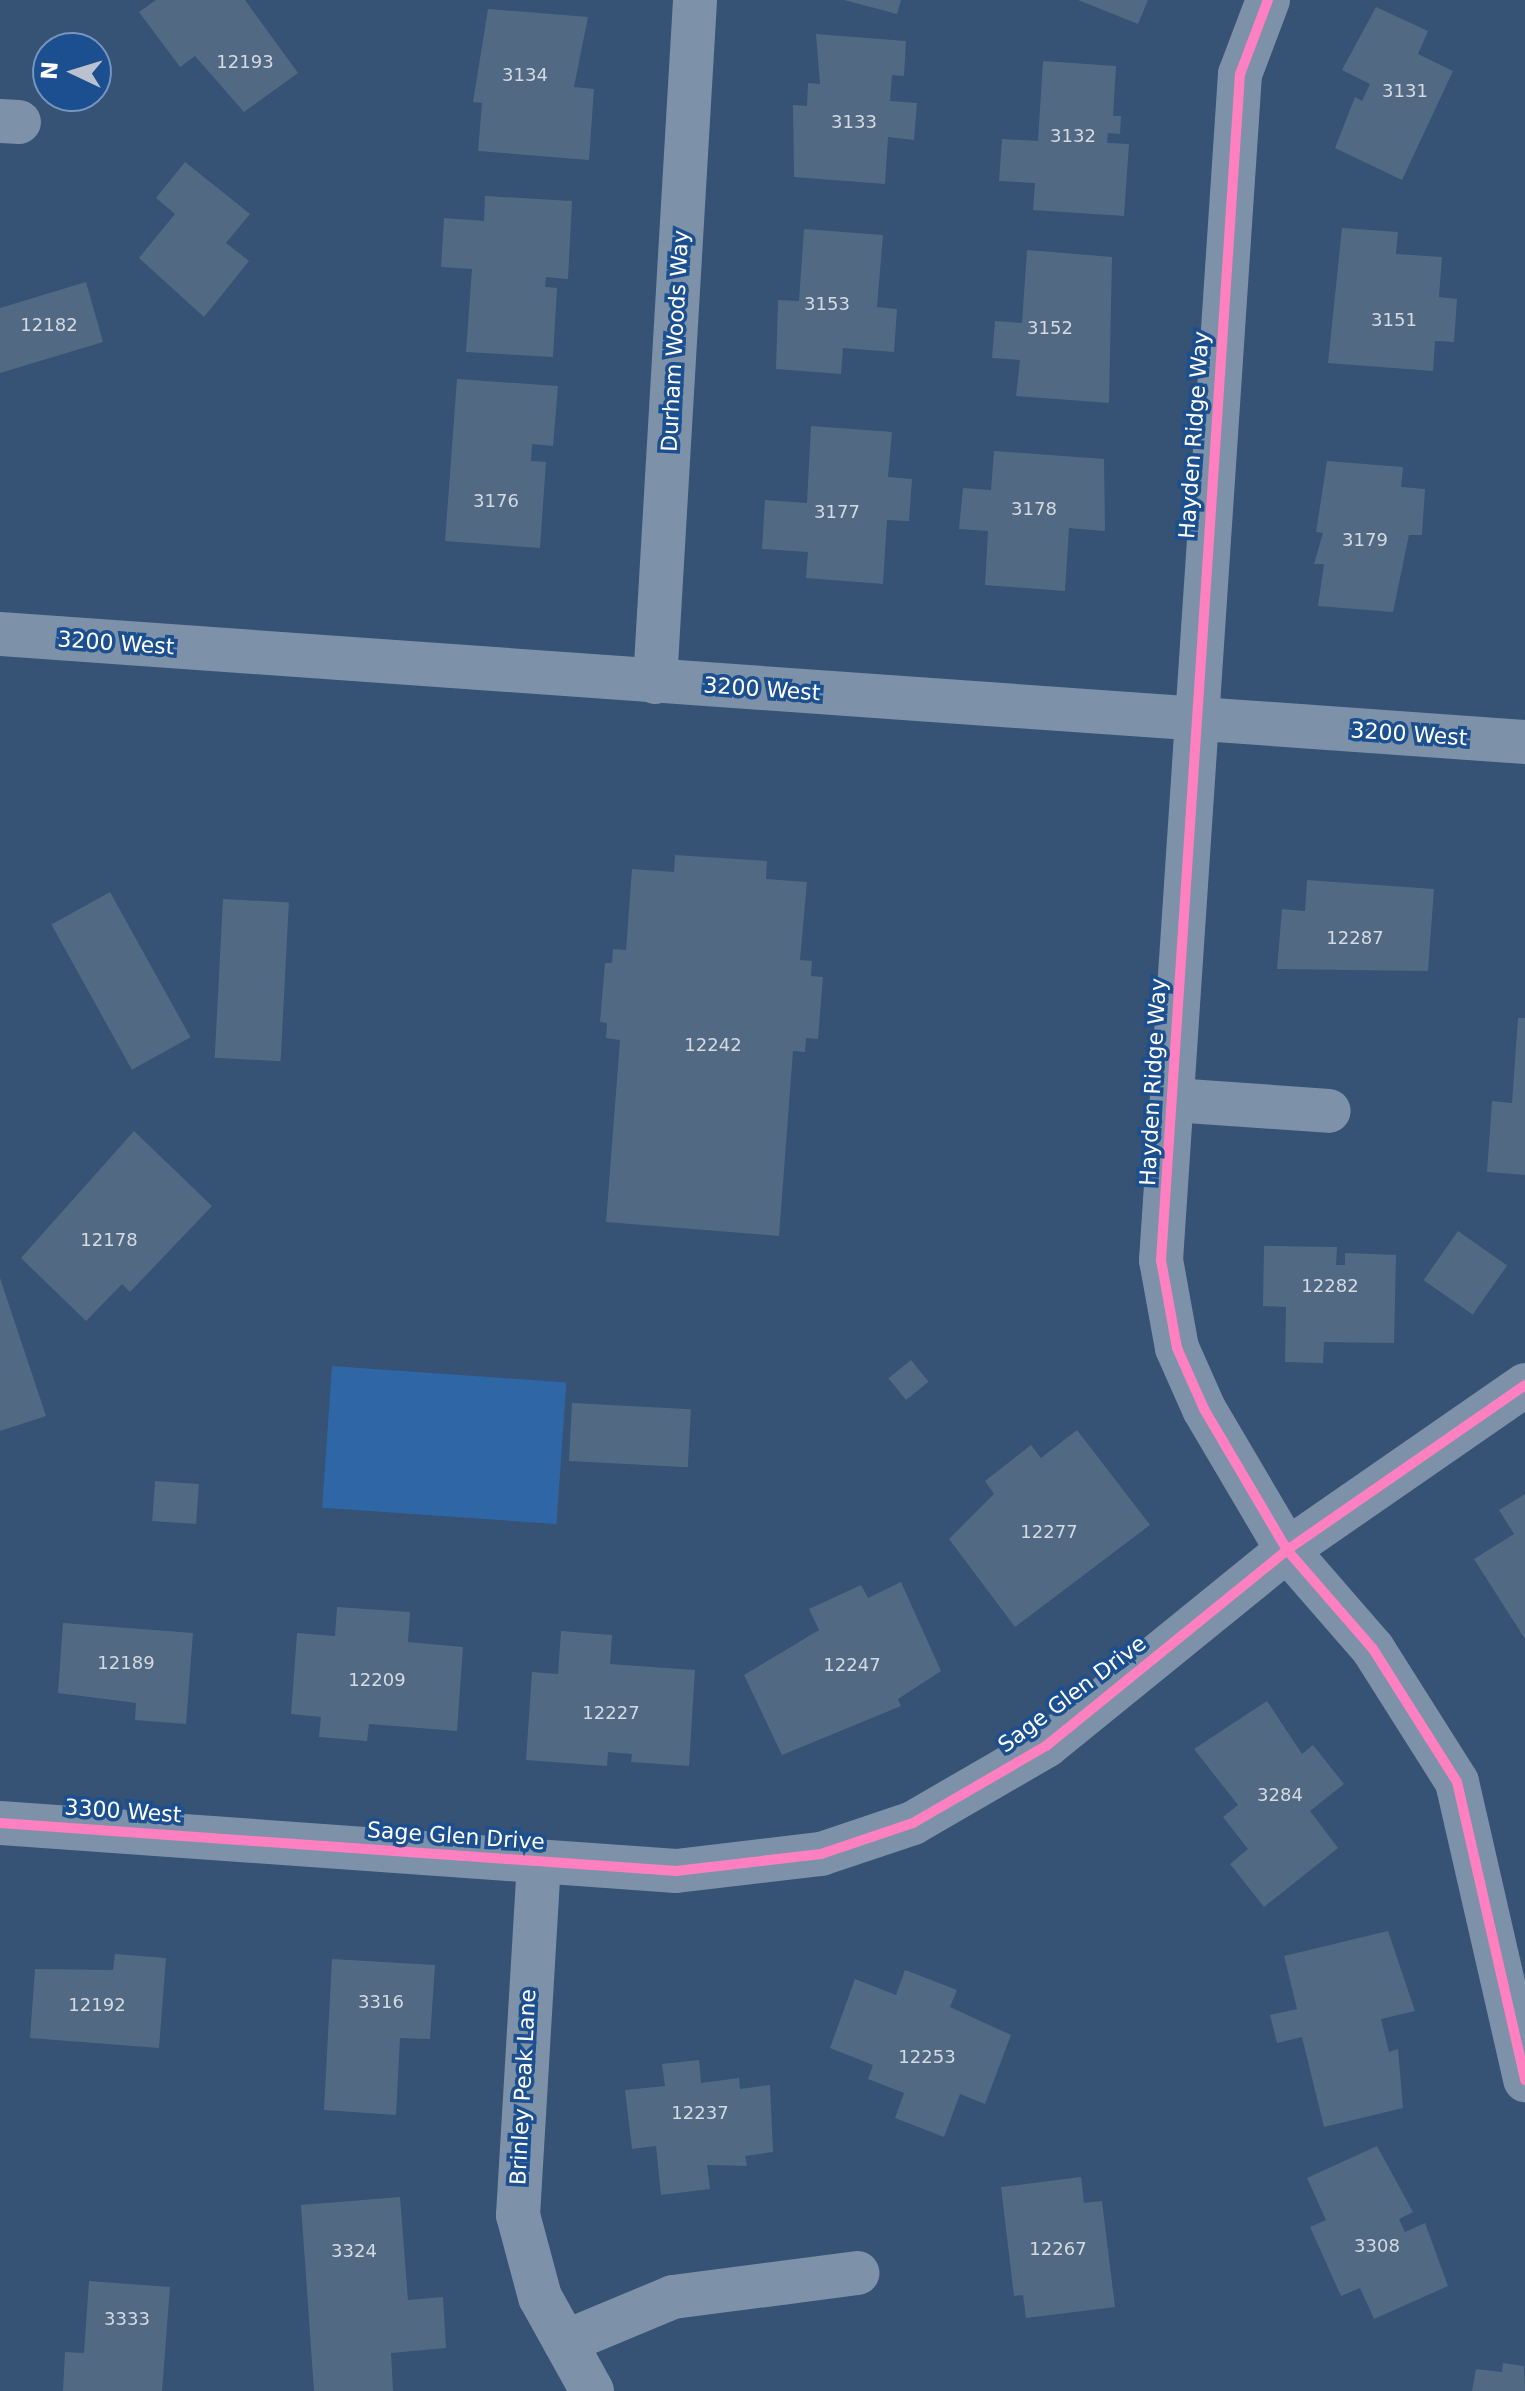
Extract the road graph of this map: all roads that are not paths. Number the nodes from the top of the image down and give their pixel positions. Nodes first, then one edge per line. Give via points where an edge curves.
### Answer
1 (695, 0) edge
2 (1268, 0) edge
3 (0, 634) edge
4 (655, 682) junction
5 (1193, 718) junction
6 (1525, 742) edge
7 (1173, 1100) junction
8 (1329, 1111) dead end
9 (1525, 1385) edge
10 (1287, 1550) junction
11 (0, 1823) edge
12 (243, 1840) joint
13 (539, 1862) junction
14 (1525, 2080) edge
15 (857, 2273) dead end
16 (565, 2342) junction
17 (592, 2391) edge

1 - 4 street, Durham Woods Way
2 - 5 street, Hayden Ridge Way via 1240,74
3 - 4 street, 3200 West
4 - 5 street, 3200 West
5 - 6 street, 3200 West
5 - 7 street, Hayden Ridge Way
7 - 8 street
7 - 10 street, Hayden Ridge Way via 1161,1260 1177,1348
9 - 10 street, Sage Glen Drive
10 - 13 street, Sage Glen Drive via 1046,1746 913,1823 821,1854 725,1870
10 - 14 street, Hayden Ridge Way via 1373,1649 1457,1782
11 - 12 street, 3300 West
12 - 13 street, Sage Glen Drive
13 - 16 street, Brinley Peak Lane via 516,2182 526,2257
15 - 16 street via 673,2297
16 - 17 street, Brinley Peak Lane

